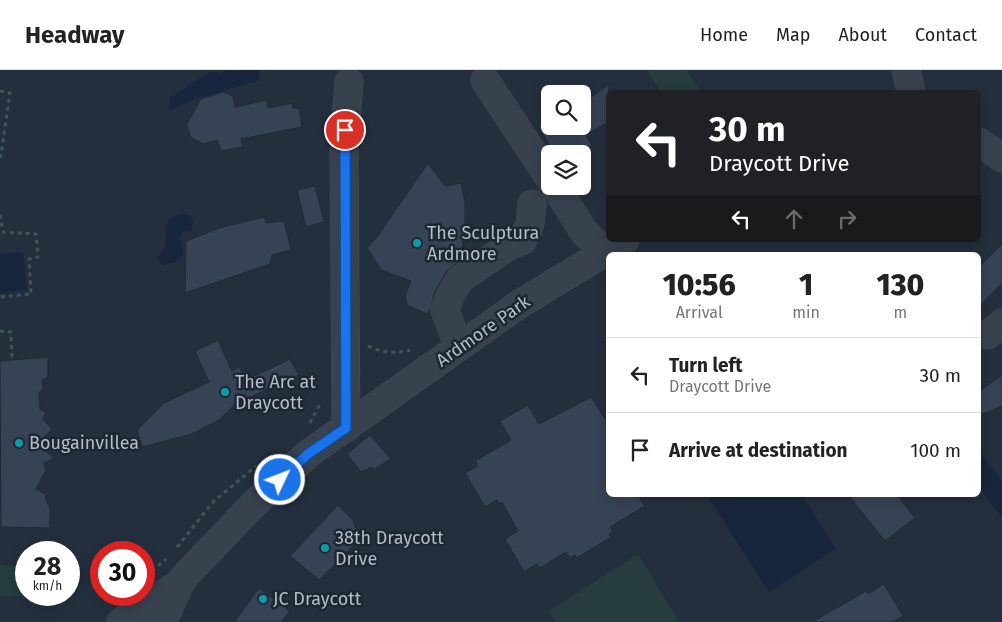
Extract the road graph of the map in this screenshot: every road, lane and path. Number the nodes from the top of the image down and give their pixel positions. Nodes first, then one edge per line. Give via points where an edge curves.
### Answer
1 (906, 70) edge
2 (485, 80) dead end
3 (349, 82) dead end
4 (911, 90) edge
5 (0, 91) edge
6 (981, 143) edge
7 (1002, 158) edge
8 (0, 161) edge
9 (541, 165) edge
10 (561, 195) edge
11 (532, 204) dead end
12 (0, 215) edge
13 (1, 232) edge
14 (623, 242) edge
15 (602, 254) junction
16 (0, 297) edge
17 (0, 331) edge
18 (361, 343) dead end
19 (459, 347) junction
20 (417, 348) dead end
21 (12, 360) dead end
22 (346, 428) junction
23 (169, 556) dead end
24 (155, 568) edge
25 (180, 583) junction
26 (128, 619) edge
27 (164, 621) edge

1 - 4 street
2 - 9 street
3 - 22 street via 344,146
5 - 8 path via 10,93
6 - 7 street
10 - 15 street
11 - 19 street via 530,224 522,241 509,246 460,279 450,296 445,310
12 - 13 path
13 - 16 path via 36,234 38,257 29,260 31,294
14 - 15 street, Ardmore Park
15 - 19 street, Ardmore Park via 518,304
17 - 21 path via 10,332
18 - 20 path via 380,352 398,353
19 - 22 street, Ardmore Park
22 - 25 street, Ardmore Park via 308,454 253,505
23 - 24 path
25 - 26 street
25 - 27 street

